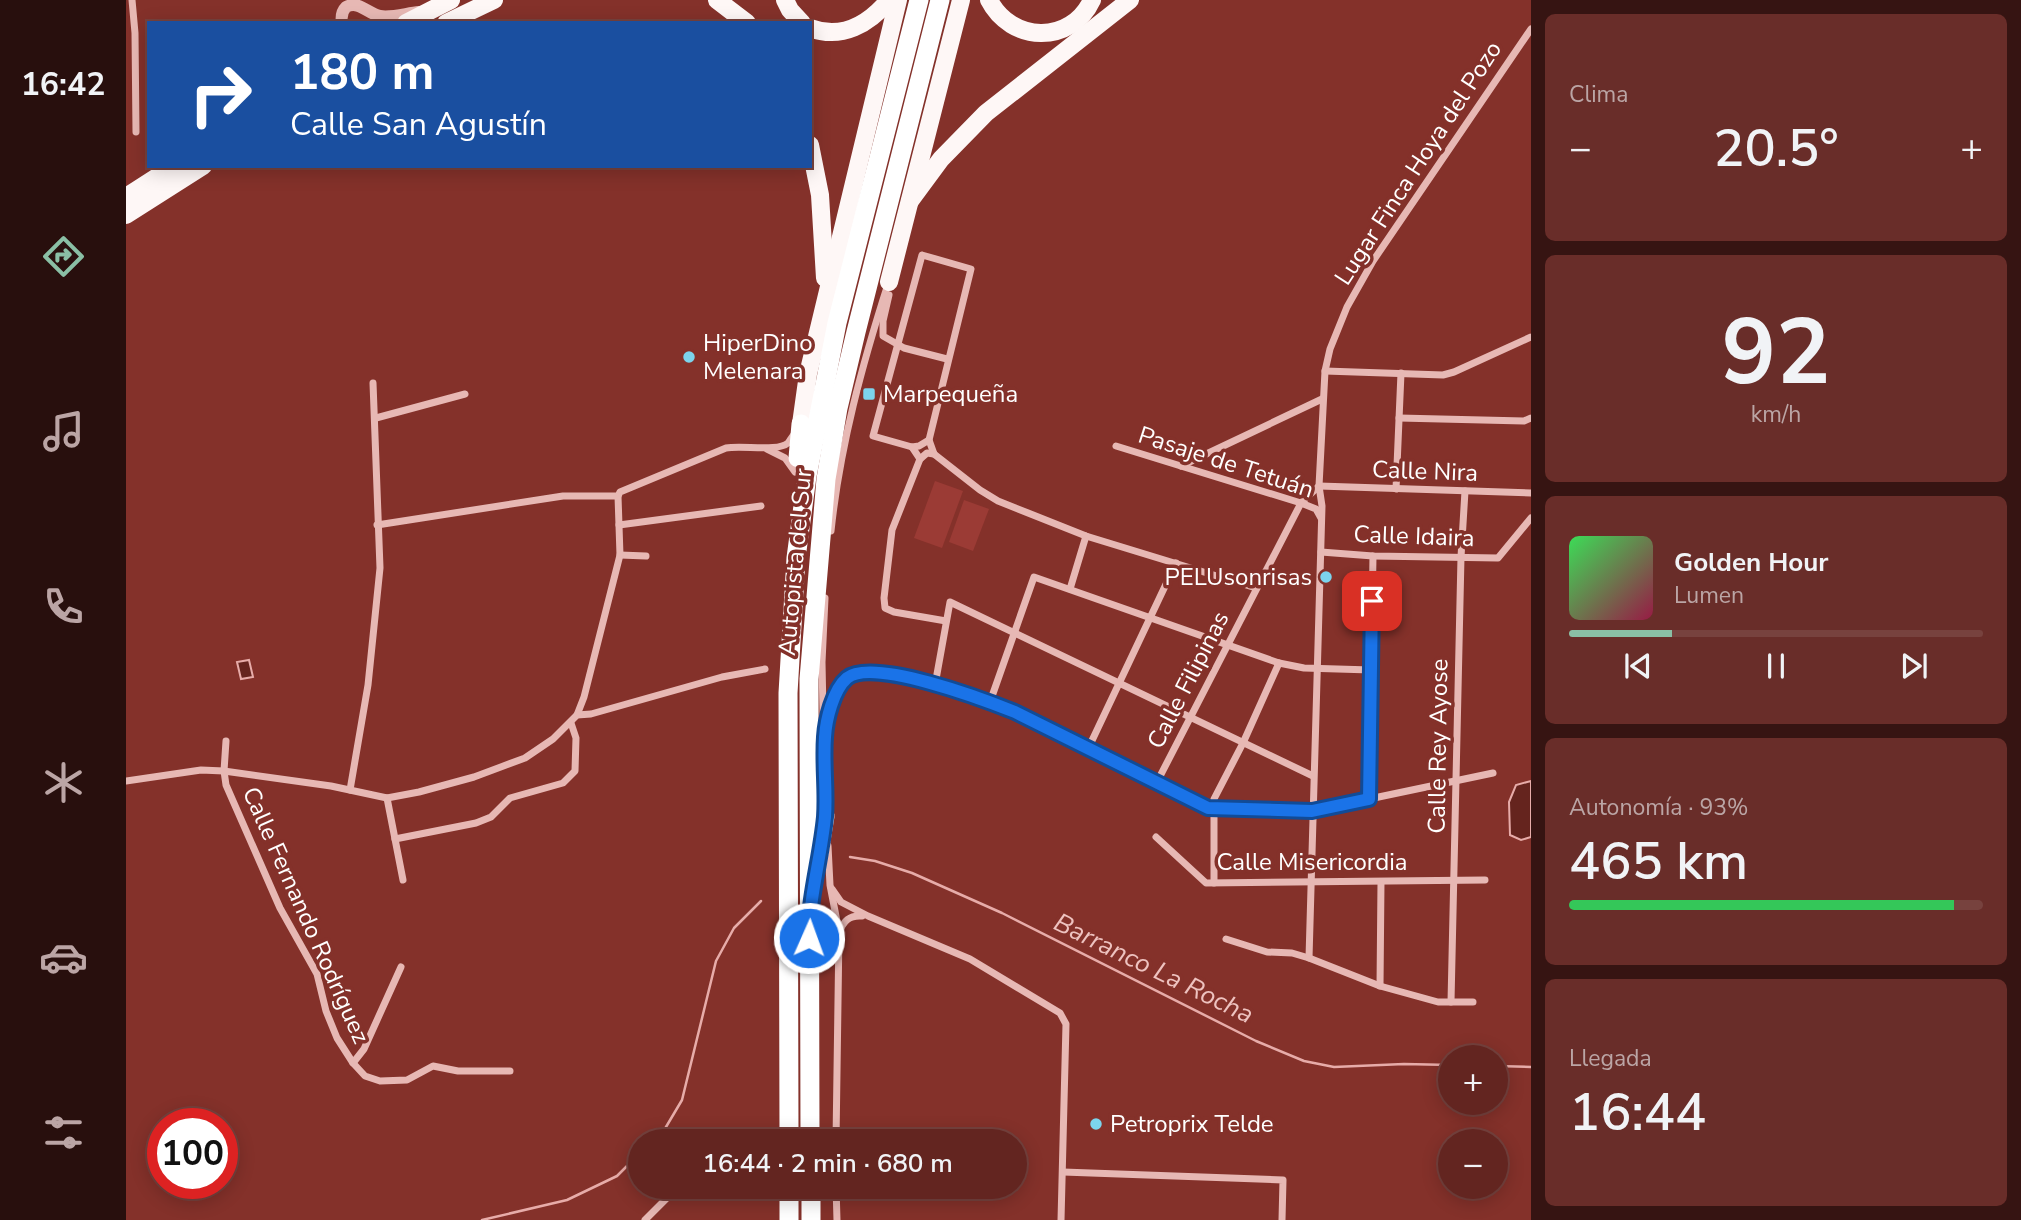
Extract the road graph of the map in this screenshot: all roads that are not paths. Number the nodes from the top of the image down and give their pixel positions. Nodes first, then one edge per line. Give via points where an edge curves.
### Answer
1 (132, 0) edge
2 (451, 0) edge
3 (494, 0) edge
4 (717, 0) edge
5 (785, 0) edge
6 (889, 0) edge
7 (898, 0) edge
8 (919, 0) edge
9 (940, 0) edge
10 (961, 0) edge
11 (989, 0) edge
12 (1092, 0) edge
13 (1130, 0) edge
14 (365, 10) edge
15 (430, 10) junction
16 (342, 21) edge
17 (410, 21) edge
18 (450, 21) edge
19 (744, 21) edge
20 (801, 21) edge
21 (812, 28) edge
22 (1531, 30) edge
23 (135, 132) dead end
24 (812, 155) edge
25 (171, 168) edge
26 (200, 168) edge
27 (126, 197) edge
28 (909, 201) junction
29 (126, 215) edge
30 (889, 282) junction
31 (820, 323) junction
32 (1531, 337) edge
33 (897, 345) junction
34 (947, 359) junction
35 (1325, 371) junction
36 (1401, 373) junction
37 (373, 383) dead end
38 (465, 394) dead end
39 (1322, 399) junction
40 (376, 418) junction
41 (1399, 418) junction
42 (1531, 418) edge
43 (801, 424) junction
44 (929, 440) junction
45 (760, 446) junction
46 (1116, 446) dead end
47 (912, 447) junction
48 (934, 454) junction
49 (920, 460) junction
50 (1181, 466) junction
51 (795, 472) junction
52 (1319, 486) junction
53 (1396, 489) junction
54 (1465, 491) junction
55 (1531, 493) edge
56 (618, 496) junction
57 (1301, 503) junction
58 (761, 506) dead end
59 (1321, 518) junction
60 (1531, 518) edge
61 (377, 525) junction
62 (619, 525) junction
63 (1086, 536) junction
64 (830, 539) dead end
65 (1321, 552) junction
66 (620, 555) junction
67 (646, 556) dead end
68 (1373, 556) junction
69 (1461, 557) junction
70 (828, 564) dead end
71 (1176, 564) junction
72 (1256, 588) junction
73 (1070, 589) junction
74 (1151, 619) junction
75 (947, 621) junction
76 (790, 628) junction
77 (1013, 633) junction
78 (1228, 646) junction
79 (1279, 663) junction
80 (1316, 668) junction
81 (765, 669) dead end
82 (1371, 670) junction
83 (1119, 683) junction
84 (935, 685) junction
85 (990, 702) junction
86 (577, 715) junction
87 (1191, 717) junction
88 (570, 723) junction
89 (825, 735) junction
90 (226, 741) dead end
91 (1243, 743) junction
92 (1088, 749) junction
93 (224, 771) junction
94 (1493, 773) dead end
95 (1313, 776) junction
96 (1456, 779) junction
97 (126, 781) edge
98 (1156, 784) junction
99 (350, 790) junction
100 (387, 797) junction
101 (1369, 799) junction
102 (1215, 810) junction
103 (1312, 811) junction
104 (825, 816) junction
105 (1156, 837) dead end
106 (395, 839) junction
107 (403, 880) dead end
108 (1454, 880) junction
109 (1485, 880) dead end
110 (1311, 882) junction
111 (1381, 882) junction
112 (1214, 883) junction
113 (830, 886) junction
114 (809, 913) junction
115 (868, 916) junction
116 (839, 932) junction
117 (1226, 939) dead end
118 (1309, 958) junction
119 (401, 967) dead end
120 (1380, 986) junction
121 (1451, 1002) junction
122 (1473, 1002) dead end
123 (353, 1063) junction
124 (510, 1071) dead end
125 (789, 1129) edge
126 (810, 1129) edge
127 (836, 1129) edge
128 (1063, 1172) junction
129 (667, 1199) edge
130 (789, 1199) edge
131 (811, 1199) edge
132 (836, 1199) edge
133 (645, 1220) edge
134 (789, 1220) edge
135 (811, 1220) edge
136 (836, 1220) edge
137 (1062, 1220) edge
138 (1283, 1220) edge

1 - 23 street
2 - 15 main road
3 - 18 main road
4 - 19 main road
5 - 20 main road
6 - 21 main road via 876,16 848,30 831,33
7 - 31 main road
8 - 76 highway, Autopista del Sur via 821,397 807,475
9 - 114 highway, Autopista del Sur via 856,332 826,479 809,679
10 - 28 main road
11 - 12 main road via 1009,23 1041,33 1070,26
13 - 28 main road via 986,113 941,159
14 - 15 street via 385,16
14 - 16 street via 354,3 344,9
15 - 17 main road
22 - 35 street, Lugar Finca Hoya del Pozo via 1373,261 1347,307
24 - 31 main road via 825,259
25 - 27 main road
26 - 29 main road
28 - 30 main road
30 - 33 street via 883,336
30 - 64 street via 847,431
31 - 43 main road
32 - 36 street via 1454,372
33 - 34 street
33 - 34 street via 922,255 971,269
33 - 47 street via 873,436
34 - 44 street
35 - 36 street
35 - 39 street, Lugar Finca Hoya del Pozo
36 - 41 street
37 - 40 street
38 - 40 street
39 - 50 street
39 - 52 street, Lugar Finca Hoya del Pozo
40 - 61 street
41 - 42 street
41 - 53 street
43 - 45 street via 789,442
43 - 51 highway
44 - 47 street
44 - 48 street
45 - 51 street via 785,458
45 - 56 street via 726,448
46 - 50 street, Pasaje de Tetuán
47 - 49 street
48 - 49 street via 927,453
48 - 63 street via 998,500
49 - 75 street via 890,540 885,608
50 - 57 street, Pasaje de Tetuán
51 - 76 highway via 783,575
52 - 53 street, Calle Nira
52 - 57 street, Calle Filipinas
52 - 59 street, Lugar Finca Hoya del Pozo
53 - 54 street, Calle Nira
54 - 55 street, Calle Nira
54 - 69 street, Calle Rey Ayose
56 - 61 street via 563,496
56 - 62 street
57 - 59 street, Pasaje de Tetuán via 1316,509
57 - 72 street, Calle Filipinas
58 - 62 street
59 - 65 street, Lugar Finca Hoya del Pozo
60 - 69 street, Calle Idaira via 1498,558
61 - 99 street via 380,568 370,672
62 - 66 street
63 - 71 street
63 - 73 street
65 - 68 street, Calle Idaira
65 - 80 street, Lugar Finca Hoya del Pozo
66 - 67 street
66 - 86 street
68 - 69 street, Calle Idaira
68 - 82 street
69 - 96 street, Calle Rey Ayose
70 - 89 street via 822,662
71 - 72 street
71 - 74 street
72 - 78 street, Calle Filipinas
73 - 74 street
73 - 77 street via 1034,577
74 - 78 street
74 - 83 street
75 - 77 street via 950,602
75 - 84 street
76 - 125 highway, Autopista del Sur
77 - 83 street
77 - 85 street
78 - 79 street
78 - 87 street, Calle Filipinas
79 - 80 street
79 - 91 street
80 - 82 street
80 - 95 street, Lugar Finca Hoya del Pozo
81 - 86 street
82 - 101 street
83 - 87 street
83 - 92 street
84 - 85 street
84 - 89 street via 892,673 855,674 839,689
85 - 92 street
86 - 88 street
87 - 91 street
87 - 98 street, Calle Filipinas
88 - 100 street via 525,758 474,777
88 - 106 street via 576,738 575,771 563,783 510,798 491,817 476,823
89 - 104 street
90 - 93 street, Calle Fernando Rodríguez
91 - 95 street
91 - 102 street via 1214,799
92 - 98 street
93 - 97 street
93 - 99 street
93 - 123 street, Calle Fernando Rodríguez via 280,908 317,974 337,1038
94 - 96 street
95 - 103 street, Lugar Finca Hoya del Pozo
96 - 101 street
96 - 108 street, Calle Rey Ayose
98 - 102 street
99 - 100 street
100 - 106 street
101 - 103 street
102 - 103 street
102 - 112 street
103 - 110 street, Lugar Finca Hoya del Pozo
104 - 113 street
104 - 114 highway
105 - 112 street, Calle Misericordia via 1206,883
106 - 107 street
108 - 109 street, Calle Misericordia
108 - 111 street, Calle Misericordia
108 - 121 street, Calle Rey Ayose
110 - 111 street, Calle Misericordia
110 - 112 street, Calle Misericordia
110 - 118 street, Lugar Finca Hoya del Pozo
111 - 120 street
113 - 115 street via 841,902
113 - 116 street
114 - 126 highway, Autopista del Sur
115 - 116 street via 854,915
115 - 128 street via 971,959 1059,1013 1066,1024
116 - 127 street
117 - 118 street
118 - 120 street
119 - 123 street
120 - 121 street
121 - 122 street
123 - 124 street, Calle Fernando Rodríguez via 365,1076 380,1081 407,1080 433,1066
128 - 137 street
128 - 138 street via 1283,1181
129 - 133 street
130 - 134 highway
131 - 135 highway
132 - 136 street

